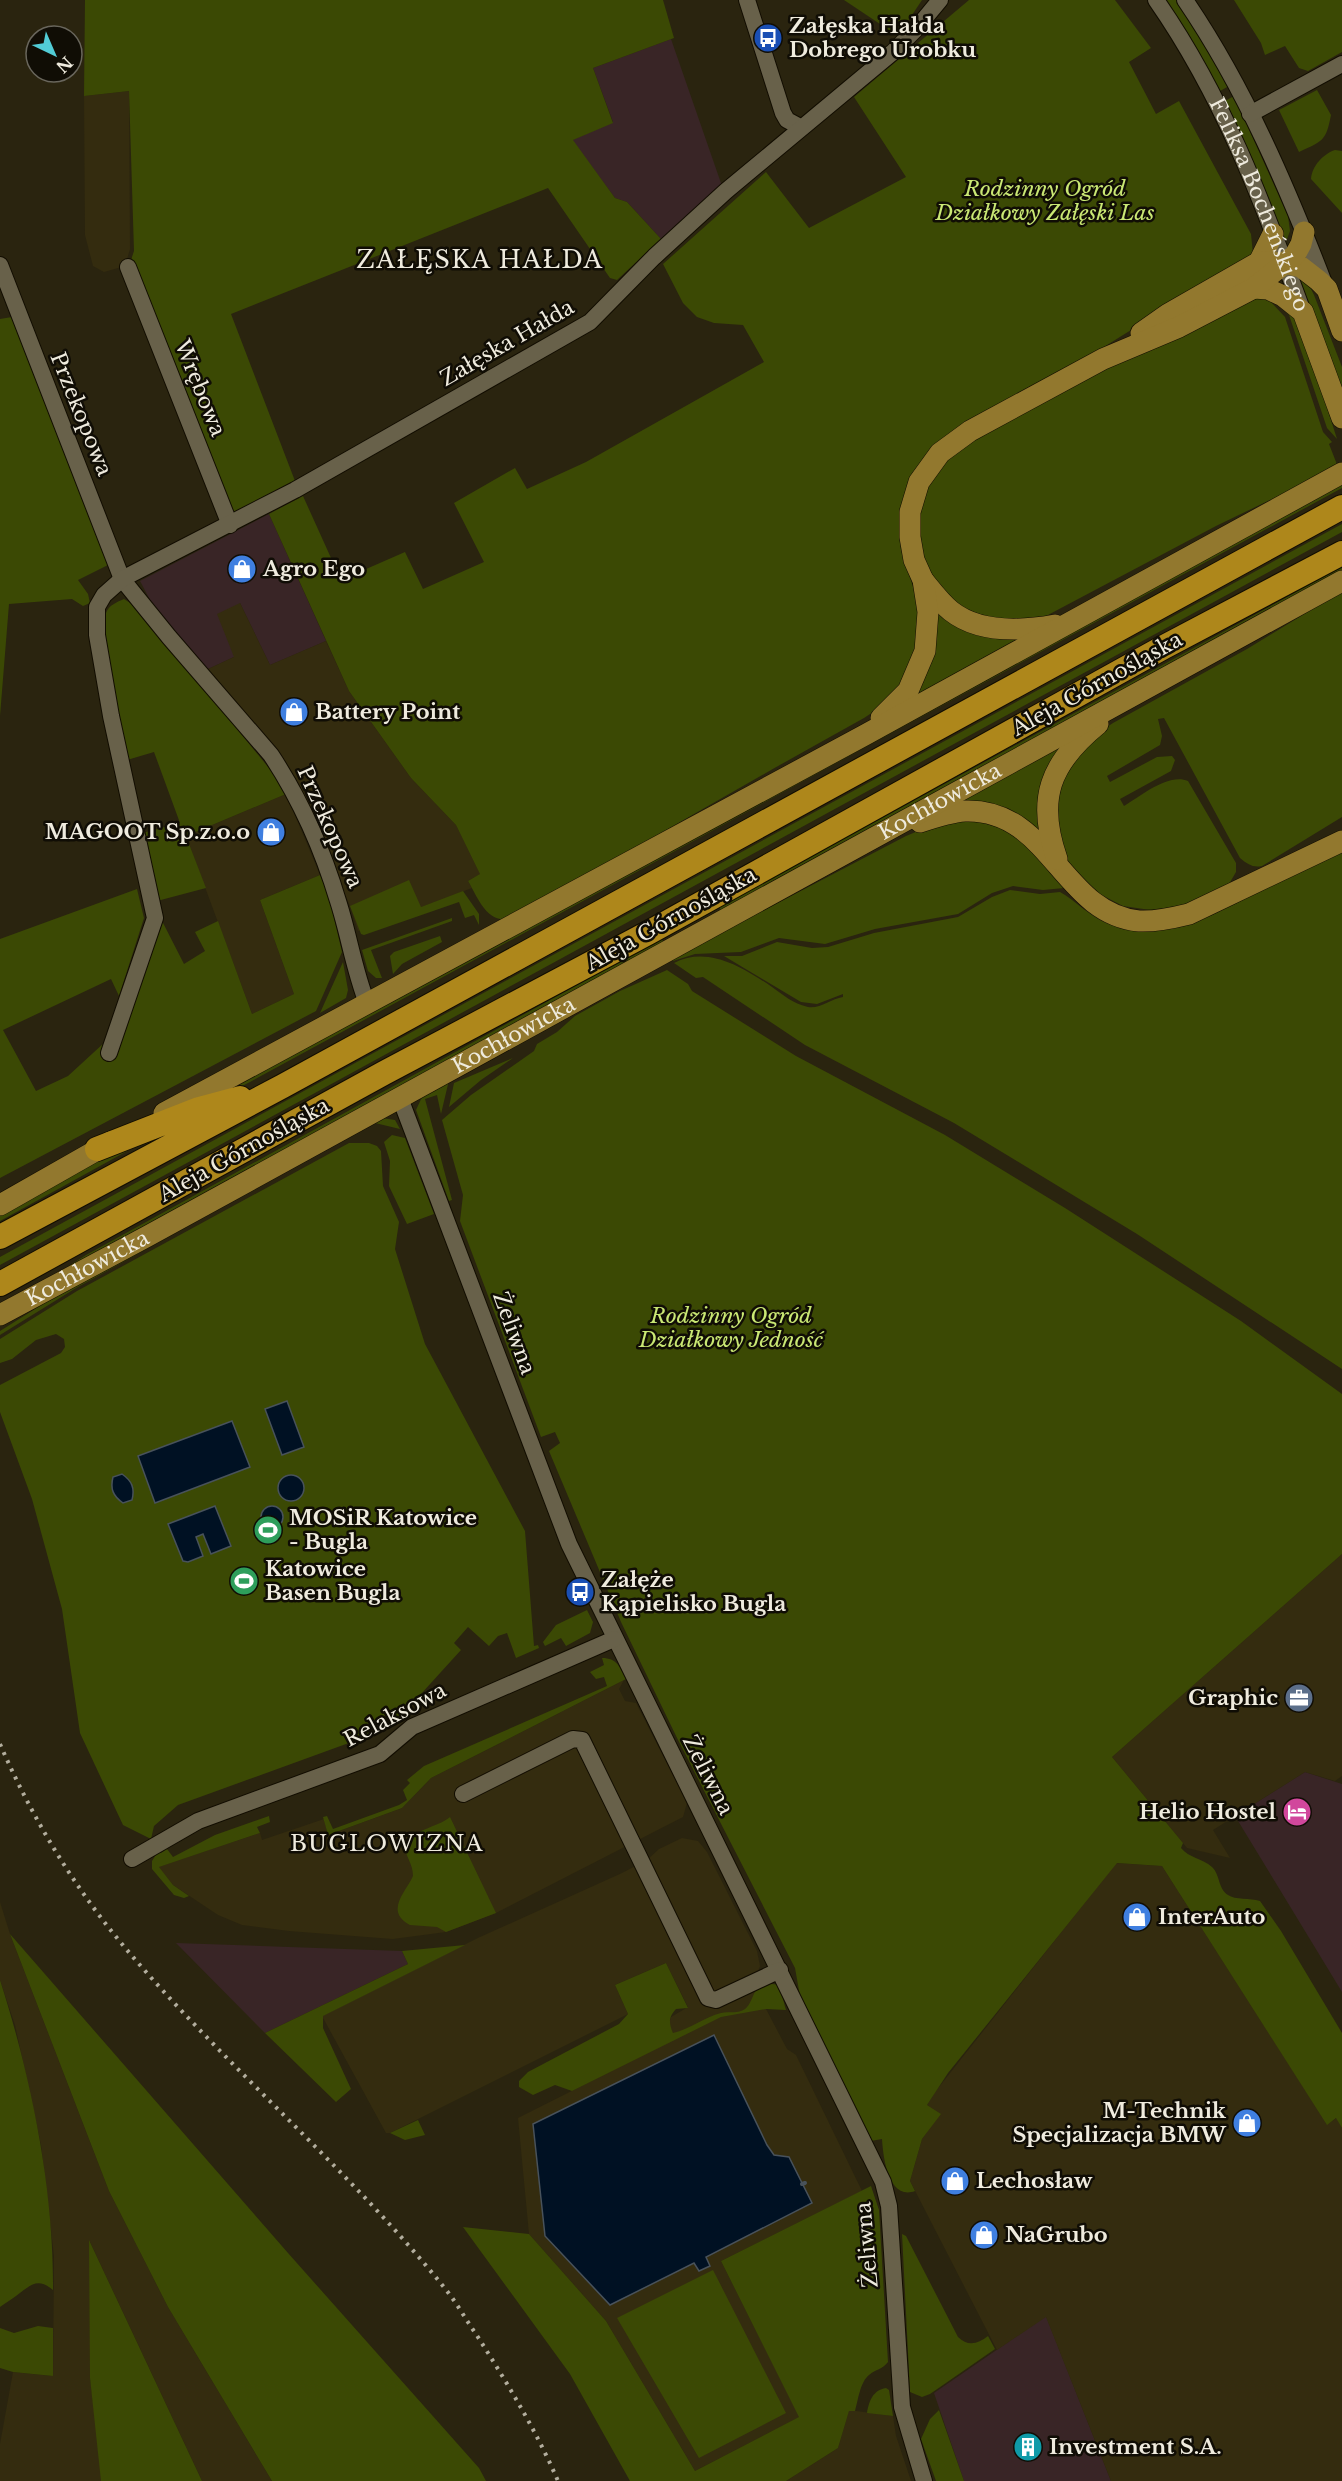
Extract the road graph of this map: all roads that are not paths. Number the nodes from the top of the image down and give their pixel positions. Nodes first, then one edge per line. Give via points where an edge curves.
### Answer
1 (747, 0) edge
2 (940, 0) edge
3 (1156, 0) edge
4 (1185, 0) edge
5 (1342, 64) edge
6 (1250, 114) junction
7 (800, 127) junction
8 (1304, 232) junction
9 (1273, 234) junction
10 (1259, 262) junction
11 (1285, 263) junction
12 (0, 265) edge
13 (128, 267) dead end
14 (1254, 288) junction
15 (1327, 289) junction
16 (1303, 312) junction
17 (1342, 331) edge
18 (1103, 359) junction
19 (1342, 418) edge
20 (1342, 473) edge
21 (1342, 507) edge
22 (230, 525) junction
23 (1342, 553) edge
24 (122, 579) junction
25 (923, 580) junction
26 (1342, 581) edge
27 (1071, 622) junction
28 (1136, 693) junction
29 (863, 736) junction
30 (1342, 828) edge
31 (877, 836) junction
32 (1342, 841) edge
33 (1059, 865) junction
34 (1216, 902) junction
35 (367, 1003) junction
36 (109, 1053) dead end
37 (283, 1086) junction
38 (400, 1098) junction
39 (97, 1149) junction
40 (0, 1204) edge
41 (0, 1237) edge
42 (0, 1284) edge
43 (0, 1315) edge
44 (614, 1639) junction
45 (462, 1794) dead end
46 (132, 1859) dead end
47 (780, 1970) junction
48 (924, 2481) edge

1 - 7 street via 783,113
2 - 7 street, Załęska Hałda via 893,52
3 - 9 street, Feliksa Bocheńskiego via 1205,78 1242,152
4 - 6 street, Feliksa Bocheńskiego
5 - 6 street
6 - 8 street, Feliksa Bocheńskiego
7 - 22 street, Załęska Hałda via 676,236 590,322
8 - 11 main road via 1296,255
8 - 15 street, Feliksa Bocheńskiego
9 - 10 main road
9 - 11 street, Feliksa Bocheńskiego
10 - 11 main road
10 - 18 main road via 1168,314
11 - 14 main road
11 - 15 main road via 1301,267
11 - 16 street, Feliksa Bocheńskiego
12 - 24 street, Przekopowa
13 - 22 street, Wrębowa
14 - 16 main road via 1283,296
14 - 18 main road via 1179,327
15 - 17 main road, Feliksa Bocheńskiego
16 - 19 main road, Feliksa Bocheńskiego
18 - 25 main road via 970,431 928,467 913,496 909,519 914,560
20 - 27 main road
21 - 37 highway, Aleja Górnośląska
22 - 24 street, Załęska Hałda
23 - 42 highway, Aleja Górnośląska
24 - 35 street, Przekopowa via 285,776 333,883
24 - 36 street via 104,595 97,608 97,634 155,918
25 - 27 main road via 953,613 974,624 1020,630
25 - 29 main road via 928,630 919,670 909,691
26 - 28 main road, Kochłowicka
27 - 29 main road
28 - 31 main road, Kochłowicka
28 - 33 main road via 1083,736 1056,769 1048,794 1047,817
29 - 35 main road
30 - 34 main road
31 - 33 main road via 944,814 990,814 1020,826
31 - 38 main road, Kochłowicka
32 - 34 main road
33 - 34 main road via 1089,900 1137,921 1189,914
35 - 39 main road
37 - 39 highway via 199,1109
37 - 41 highway, Aleja Górnośląska
38 - 43 main road, Kochłowicka
38 - 44 street, Żeliwna via 569,1544
39 - 40 main road
44 - 46 street, Relaksowa via 412,1727 380,1754 198,1821
44 - 47 street, Żeliwna
45 - 47 street via 573,1739 582,1740 708,1998 716,2000
47 - 48 street, Żeliwna via 879,2170 890,2206 902,2407

